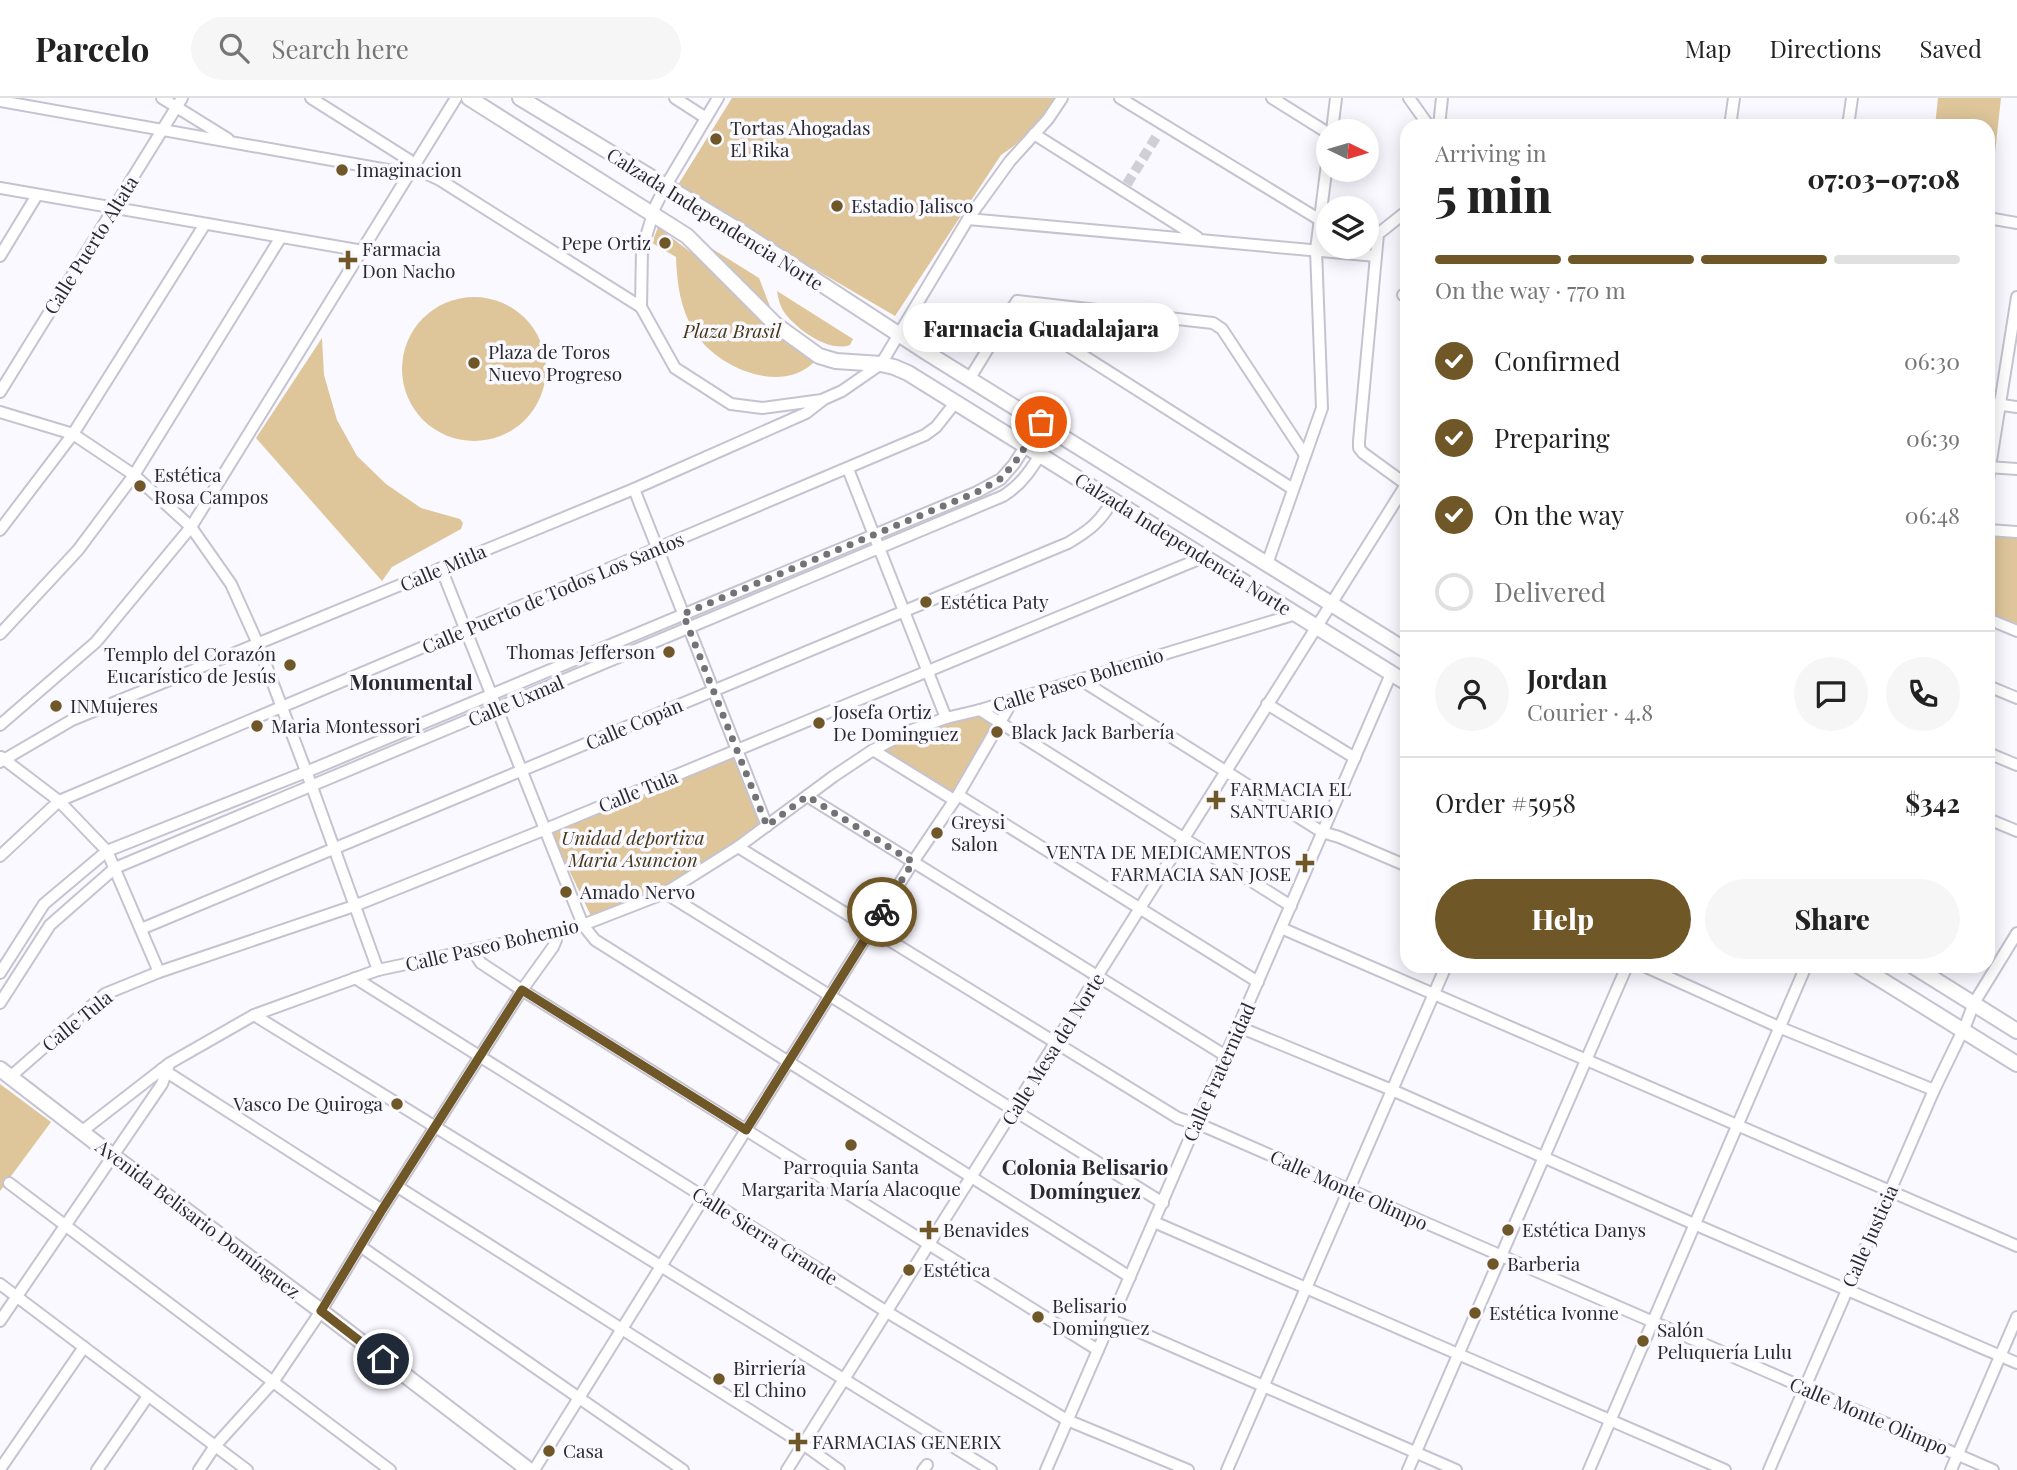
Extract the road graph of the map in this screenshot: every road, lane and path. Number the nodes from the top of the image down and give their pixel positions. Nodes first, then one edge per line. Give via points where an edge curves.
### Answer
1 (162, 98) edge
2 (311, 98) edge
3 (456, 98) edge
4 (468, 98) edge
5 (520, 98) edge
6 (674, 98) edge
7 (718, 98) edge
8 (1062, 98) edge
9 (1120, 98) edge
10 (1272, 98) edge
11 (1336, 98) edge
12 (1409, 98) edge
13 (1443, 98) edge
14 (1734, 98) edge
15 (1852, 98) edge
16 (0, 101) edge
17 (179, 103) edge
18 (706, 118) junction
19 (1332, 119) edge
20 (1424, 119) edge
21 (1440, 119) edge
22 (1731, 119) edge
23 (1848, 119) edge
24 (1316, 124) edge
25 (162, 130) junction
26 (1034, 134) junction
27 (234, 143) junction
28 (414, 168) junction
29 (665, 187) junction
30 (0, 188) edge
31 (37, 195) junction
32 (114, 208) junction
33 (653, 215) junction
34 (1316, 217) edge
35 (1400, 217) edge
36 (968, 219) junction
37 (1995, 219) edge
38 (2017, 223) edge
39 (205, 224) junction
40 (1379, 233) edge
41 (281, 237) junction
42 (1200, 239) junction
43 (1316, 250) edge
44 (363, 251) junction
45 (0, 256) edge
46 (1316, 259) edge
47 (1376, 259) edge
48 (2017, 297) edge
49 (641, 307) junction
50 (1010, 309) junction
51 (899, 334) junction
52 (2013, 346) edge
53 (881, 364) junction
54 (970, 378) junction
55 (0, 393) edge
56 (824, 399) junction
57 (955, 403) junction
58 (1995, 404) edge
59 (2001, 405) junction
60 (2017, 407) edge
61 (0, 412) edge
62 (1041, 422) junction
63 (1055, 431) junction
64 (73, 434) junction
65 (1995, 438) edge
66 (1024, 447) junction
67 (1305, 454) junction
68 (1041, 456) junction
69 (848, 469) junction
70 (2017, 469) edge
71 (1995, 471) edge
72 (134, 475) junction
73 (1400, 479) edge
74 (634, 489) junction
75 (1293, 489) junction
76 (1400, 495) edge
77 (1113, 500) junction
78 (191, 527) junction
79 (0, 530) edge
80 (1995, 530) edge
81 (2017, 532) edge
82 (873, 534) junction
83 (658, 549) junction
84 (879, 550) junction
85 (1204, 557) junction
86 (1267, 564) junction
87 (441, 568) junction
88 (1330, 603) junction
89 (904, 612) junction
90 (683, 614) junction
91 (1296, 614) junction
92 (1995, 622) edge
93 (1317, 626) junction
94 (689, 629) junction
95 (466, 630) junction
96 (2017, 631) edge
97 (0, 634) edge
98 (258, 644) junction
99 (1400, 647) edge
100 (928, 672) junction
101 (1391, 674) junction
102 (1400, 679) edge
103 (1081, 680) junction
104 (1995, 689) edge
105 (714, 691) junction
106 (492, 694) junction
107 (2017, 698) edge
108 (1013, 700) junction
109 (1268, 704) junction
110 (282, 707) junction
111 (498, 709) junction
112 (980, 710) junction
113 (946, 718) junction
114 (999, 722) junction
115 (0, 725) edge
116 (738, 750) junction
117 (873, 750) junction
118 (1995, 756) edge
119 (1354, 758) junction
120 (1, 759) edge
121 (2017, 765) edge
122 (522, 771) junction
123 (1225, 771) junction
124 (306, 772) junction
125 (312, 786) junction
126 (807, 796) junction
127 (956, 798) junction
128 (59, 801) junction
129 (1995, 822) edge
130 (767, 826) junction
131 (546, 829) junction
132 (2017, 831) edge
133 (1322, 832) junction
134 (1183, 838) junction
135 (738, 847) junction
136 (334, 849) junction
137 (107, 851) junction
138 (0, 856) edge
139 (913, 862) junction
140 (1400, 863) edge
141 (116, 868) junction
142 (665, 893) junction
143 (354, 906) junction
144 (1291, 906) junction
145 (1140, 909) junction
146 (583, 925) junction
147 (1281, 928) junction
148 (141, 929) junction
149 (871, 930) junction
150 (556, 933) junction
151 (2017, 933) edge
152 (473, 951) junction
153 (1995, 969) edge
154 (378, 970) junction
155 (0, 972) edge
156 (159, 972) junction
157 (1443, 973) edge
158 (1624, 973) edge
159 (1660, 973) edge
160 (1803, 973) edge
161 (1870, 973) edge
162 (1925, 973) edge
163 (1992, 973) edge
164 (1098, 976) junction
165 (355, 978) junction
166 (1258, 982) junction
167 (522, 990) junction
168 (1434, 994) junction
169 (830, 996) junction
170 (0, 1003) edge
171 (1974, 1003) junction
172 (254, 1015) junction
173 (1239, 1027) junction
174 (1781, 1027) junction
175 (1963, 1031) junction
176 (2017, 1031) edge
177 (1056, 1044) junction
178 (481, 1056) junction
179 (1226, 1056) junction
180 (1587, 1060) junction
181 (788, 1062) junction
182 (2017, 1065) edge
183 (166, 1068) junction
184 (5, 1073) edge
185 (1392, 1090) junction
186 (1934, 1090) junction
187 (1014, 1110) junction
188 (1195, 1124) junction
189 (1738, 1126) junction
190 (435, 1127) junction
191 (746, 1130) junction
192 (81, 1132) junction
193 (113, 1156) junction
194 (1543, 1158) junction
195 (972, 1177) junction
196 (9, 1183) dead end
197 (398, 1187) junction
198 (1349, 1190) junction
199 (1890, 1190) junction
200 (703, 1198) junction
201 (1163, 1203) junction
202 (382, 1210) junction
203 (1154, 1222) junction
204 (1694, 1224) junction
205 (65, 1225) junction
206 (929, 1245) junction
207 (360, 1246) junction
208 (2017, 1246) edge
209 (1501, 1257) junction
210 (661, 1266) junction
211 (1130, 1277) junction
212 (0, 1284) edge
213 (1307, 1288) junction
214 (1847, 1289) junction
215 (17, 1296) junction
216 (321, 1311) junction
217 (887, 1312) junction
218 (2017, 1317) edge
219 (1112, 1320) junction
220 (0, 1321) edge
221 (1652, 1322) junction
222 (622, 1329) junction
223 (84, 1347) junction
224 (1098, 1350) junction
225 (1458, 1354) junction
226 (2000, 1356) junction
227 (2017, 1363) edge
228 (844, 1379) junction
229 (273, 1382) junction
230 (1264, 1386) junction
231 (1804, 1388) junction
232 (148, 1396) junction
233 (579, 1398) junction
234 (1067, 1420) junction
235 (1611, 1420) junction
236 (803, 1444) junction
237 (215, 1446) junction
238 (1416, 1452) junction
239 (1958, 1454) junction
240 (0, 1469) edge
241 (97, 1470) edge
242 (199, 1470) edge
243 (247, 1470) edge
244 (390, 1470) edge
245 (532, 1470) edge
246 (683, 1470) edge
247 (787, 1470) edge
248 (839, 1470) edge
249 (991, 1470) edge
250 (1046, 1470) edge
251 (1188, 1470) edge
252 (1227, 1470) edge
253 (1408, 1470) edge
254 (1457, 1470) edge
255 (1589, 1470) edge
256 (1726, 1470) edge
257 (1769, 1470) edge
258 (1951, 1470) edge
259 (1993, 1470) edge

1 - 17 street
2 - 28 street via 409,160
3 - 28 street
4 - 33 main road, Calzada Independencia Norte
5 - 29 main road, Calzada Independencia Norte
6 - 18 street
7 - 18 street
8 - 26 street
9 - 34 street via 1161,130
10 - 24 street
11 - 19 street
12 - 20 street
13 - 21 street
14 - 22 street
15 - 23 street
16 - 25 street
17 - 25 street, Calle Puerto Altata
17 - 27 street
18 - 29 street
25 - 27 street
25 - 32 street, Calle Puerto Altata
26 - 36 street
26 - 42 street via 1125,187
27 - 28 street via 399,172
28 - 44 street
28 - 49 street
29 - 33 street
29 - 51 main road, Calzada Independencia Norte
30 - 31 street
31 - 32 street
31 - 45 street
32 - 39 street
32 - 55 street, Calle Puerto Altata
33 - 49 street via 642,250
33 - 53 main road, Calzada Independencia Norte via 687,236 776,325 819,356
35 - 40 street
36 - 42 street
36 - 51 street
37 - 38 street
39 - 41 street
39 - 64 street
41 - 44 street
41 - 72 street
42 - 43 street
44 - 78 street
46 - 67 street via 1322,408
47 - 73 street via 1359,448
48 - 52 street
49 - 56 street via 675,368 732,404 762,408
50 - 54 street
50 - 67 street via 1021,301 1213,323
50 - 75 street
51 - 53 street
51 - 54 main road, Calzada Independencia Norte
52 - 59 street
53 - 56 street, Calle Mitla
53 - 57 main road, Calzada Independencia Norte via 908,373
54 - 62 main road, Calzada Independencia Norte
56 - 74 street, Calle Mitla via 806,413
57 - 66 main road, Calzada Independencia Norte
57 - 69 street, Calle Puerto de Todos Los Santos via 925,435
58 - 59 street
59 - 60 street
59 - 65 street
61 - 64 street
62 - 63 main road, Calzada Independencia Norte
62 - 66 street, Calle Uxmal
63 - 68 street, Calle Uxmal
63 - 86 main road, Calzada Independencia Norte
64 - 72 street
64 - 79 street
66 - 68 main road, Calzada Independencia Norte
66 - 82 street, Calle Uxmal via 1000,479
67 - 75 street
68 - 77 main road, Calzada Independencia Norte
68 - 84 street, Calle Uxmal via 1015,489 1003,496
69 - 82 street
69 - 83 street, Calle Puerto de Todos Los Santos
70 - 71 street
72 - 78 street
72 - 97 street via 78,550
74 - 83 street
74 - 87 street, Calle Mitla
75 - 86 street
76 - 88 street, Calle Mesa del Norte
77 - 85 main road, Calzada Independencia Norte
77 - 89 street, Calle Copán via 1098,523 1068,543
78 - 98 street via 231,583
78 - 115 street via 96,642
80 - 81 street
82 - 84 street
82 - 90 street, Calle Uxmal
83 - 90 street
83 - 95 street, Calle Puerto de Todos Los Santos
84 - 89 street
84 - 94 street, Calle Uxmal
85 - 91 main road, Calzada Independencia Norte
85 - 100 street, Calle Tula
86 - 88 main road, Calzada Independencia Norte
87 - 95 street
87 - 98 street, Calle Mitla
88 - 93 street, Calle Mesa del Norte
88 - 99 main road, Calzada Independencia Norte
89 - 100 street
89 - 105 street, Calle Copán
90 - 94 street
90 - 106 street, Calle Uxmal
91 - 93 main road, Calzada Independencia Norte
91 - 103 street, Calle Paseo Bohemio
92 - 96 street
93 - 101 main road, Calzada Independencia Norte
93 - 109 street, Calle Mesa del Norte
94 - 105 street
94 - 111 street, Calle Uxmal
95 - 106 street
95 - 110 street, Calle Puerto de Todos Los Santos
98 - 110 street
98 - 120 street, Calle Mitla via 72,720
100 - 113 street
100 - 116 street, Calle Tula
101 - 102 main road, Calzada Independencia Norte
101 - 119 street, Calle Fraternidad
103 - 108 street, Calle Paseo Bohemio
103 - 123 street
104 - 107 street
105 - 116 street
105 - 122 street, Calle Copán
106 - 111 street
106 - 124 street, Calle Uxmal
108 - 112 street, Calle Paseo Bohemio
108 - 114 street
109 - 119 street
109 - 123 street, Calle Mesa del Norte
110 - 124 street
110 - 128 street, Calle Puerto de Todos Los Santos
111 - 122 street
111 - 125 street, Calle Uxmal
112 - 113 street, Calle Paseo Bohemio
112 - 114 street
113 - 117 street, Calle Paseo Bohemio
114 - 127 street
114 - 134 street
116 - 130 street
116 - 131 street, Calle Tula
117 - 126 street, Calle Paseo Bohemio
117 - 127 street
118 - 121 street
119 - 133 street, Calle Fraternidad
120 - 128 street
122 - 131 street
122 - 136 street, Calle Copán
123 - 133 street
123 - 134 street, Calle Mesa del Norte
124 - 125 street
124 - 137 street, Calle Uxmal
125 - 136 street
125 - 141 street, Calle Uxmal
126 - 130 street, Calle Paseo Bohemio
126 - 139 street
127 - 139 street
127 - 145 street
128 - 137 street
128 - 138 street, Calle Puerto de Todos Los Santos
129 - 132 street
130 - 135 street, Calle Paseo Bohemio
131 - 143 street, Calle Tula
131 - 146 street
133 - 140 street
133 - 144 street, Calle Fraternidad
134 - 144 street
134 - 145 street, Calle Mesa del Norte
135 - 142 street, Calle Paseo Bohemio
135 - 149 street, Calle Monte Olimpo
136 - 143 street
136 - 148 street, Calle Copán
137 - 141 street
137 - 155 street, Calle Uxmal via 44,904
139 - 149 street
139 - 164 street
141 - 148 street
141 - 170 street, Calle Uxmal via 50,925
142 - 146 street, Calle Paseo Bohemio
142 - 169 street
143 - 154 street
143 - 156 street, Calle Tula
144 - 147 street, Calle Fraternidad
145 - 164 street, Calle Mesa del Norte
145 - 166 street
146 - 150 street, Calle Paseo Bohemio
146 - 181 street via 595,940
147 - 166 street, Calle Fraternidad
147 - 168 street
148 - 156 street
149 - 169 street
149 - 177 street, Calle Monte Olimpo
150 - 152 street, Calle Paseo Bohemio
150 - 167 street via 553,947
151 - 153 street, Calle Justicia
152 - 154 street, Calle Paseo Bohemio
152 - 167 street via 481,963
154 - 165 street, Calle Paseo Bohemio
156 - 184 street, Calle Tula via 105,994
157 - 168 street
158 - 180 street
159 - 174 street
160 - 174 street
161 - 175 main road
162 - 171 main road
163 - 171 street, Calle Justicia
164 - 177 street, Calle Mesa del Norte
164 - 179 street
165 - 172 street, Calle Paseo Bohemio
165 - 178 street, Calle Sierra Grande
166 - 173 street, Calle Fraternidad
167 - 178 street
167 - 191 street
168 - 180 street
168 - 185 street
169 - 181 street
169 - 187 street
171 - 175 street, Calle Justicia
171 - 176 main road
172 - 183 street, Calle Paseo Bohemio
172 - 190 street
173 - 179 street, Calle Fraternidad
173 - 185 street
174 - 186 street
174 - 189 street
175 - 182 main road
175 - 186 street, Calle Justicia
177 - 187 street, Calle Mesa del Norte
177 - 188 street, Calle Monte Olimpo
178 - 190 street
178 - 200 street, Calle Sierra Grande
179 - 188 street, Calle Fraternidad
180 - 189 street
180 - 194 street
181 - 191 street
181 - 195 street
183 - 192 street, Calle Paseo Bohemio
183 - 193 street via 162,1084
183 - 202 street
184 - 192 main road, Avenida Belisario Domínguez
185 - 194 street
185 - 198 street
186 - 199 street, Calle Justicia
187 - 195 street, Calle Mesa del Norte
187 - 201 street
188 - 198 street, Calle Monte Olimpo
188 - 201 street, Calle Fraternidad
189 - 199 street
189 - 204 street
190 - 197 street
190 - 210 street
191 - 200 street
191 - 206 street
192 - 193 main road, Avenida Belisario Domínguez
193 - 205 street
193 - 216 main road, Avenida Belisario Domínguez
194 - 204 street
194 - 209 street
195 - 206 street, Calle Mesa del Norte
195 - 211 street
196 - 205 street
197 - 202 street
197 - 222 street
198 - 209 street, Calle Monte Olimpo
198 - 213 street
199 - 208 street
199 - 214 street, Calle Justicia
200 - 210 street
200 - 217 street, Calle Sierra Grande
201 - 203 street, Calle Fraternidad
202 - 207 street
203 - 211 street, Calle Fraternidad
203 - 213 street
204 - 214 street
204 - 221 street
205 - 215 street
205 - 229 street
206 - 217 street, Calle Mesa del Norte
206 - 224 street
207 - 216 street
207 - 233 street
209 - 221 street, Calle Monte Olimpo
209 - 225 street
210 - 222 street
210 - 228 street
211 - 219 street, Calle Fraternidad
212 - 215 street
213 - 225 street
213 - 230 street
214 - 226 street
214 - 231 street, Calle Justicia
215 - 220 street
215 - 223 street
216 - 229 street
216 - 245 main road, Avenida Belisario Domínguez
217 - 228 street, Calle Mesa del Norte
217 - 234 street, Calle Sierra Grande
218 - 226 street
219 - 224 street, Calle Fraternidad
219 - 230 street
221 - 231 street, Calle Monte Olimpo
221 - 235 street
222 - 233 street
222 - 236 street
223 - 232 street
223 - 240 street
224 - 234 street, Calle Fraternidad
225 - 235 street
225 - 238 street
226 - 227 street
226 - 239 street
228 - 236 street, Calle Mesa del Norte
228 - 249 street
229 - 237 street
229 - 244 street
230 - 238 street
230 - 252 street
231 - 239 street, Calle Monte Olimpo
231 - 257 street, Calle Justicia
232 - 237 street
232 - 241 street
233 - 245 street
233 - 246 street
234 - 250 street, Calle Fraternidad
234 - 251 street, Calle Sierra Grande
235 - 255 street
235 - 256 street
236 - 247 street, Calle Mesa del Norte
236 - 248 street
237 - 242 street
237 - 243 street
238 - 253 street
238 - 254 street
239 - 258 street
239 - 259 street, Calle Monte Olimpo

